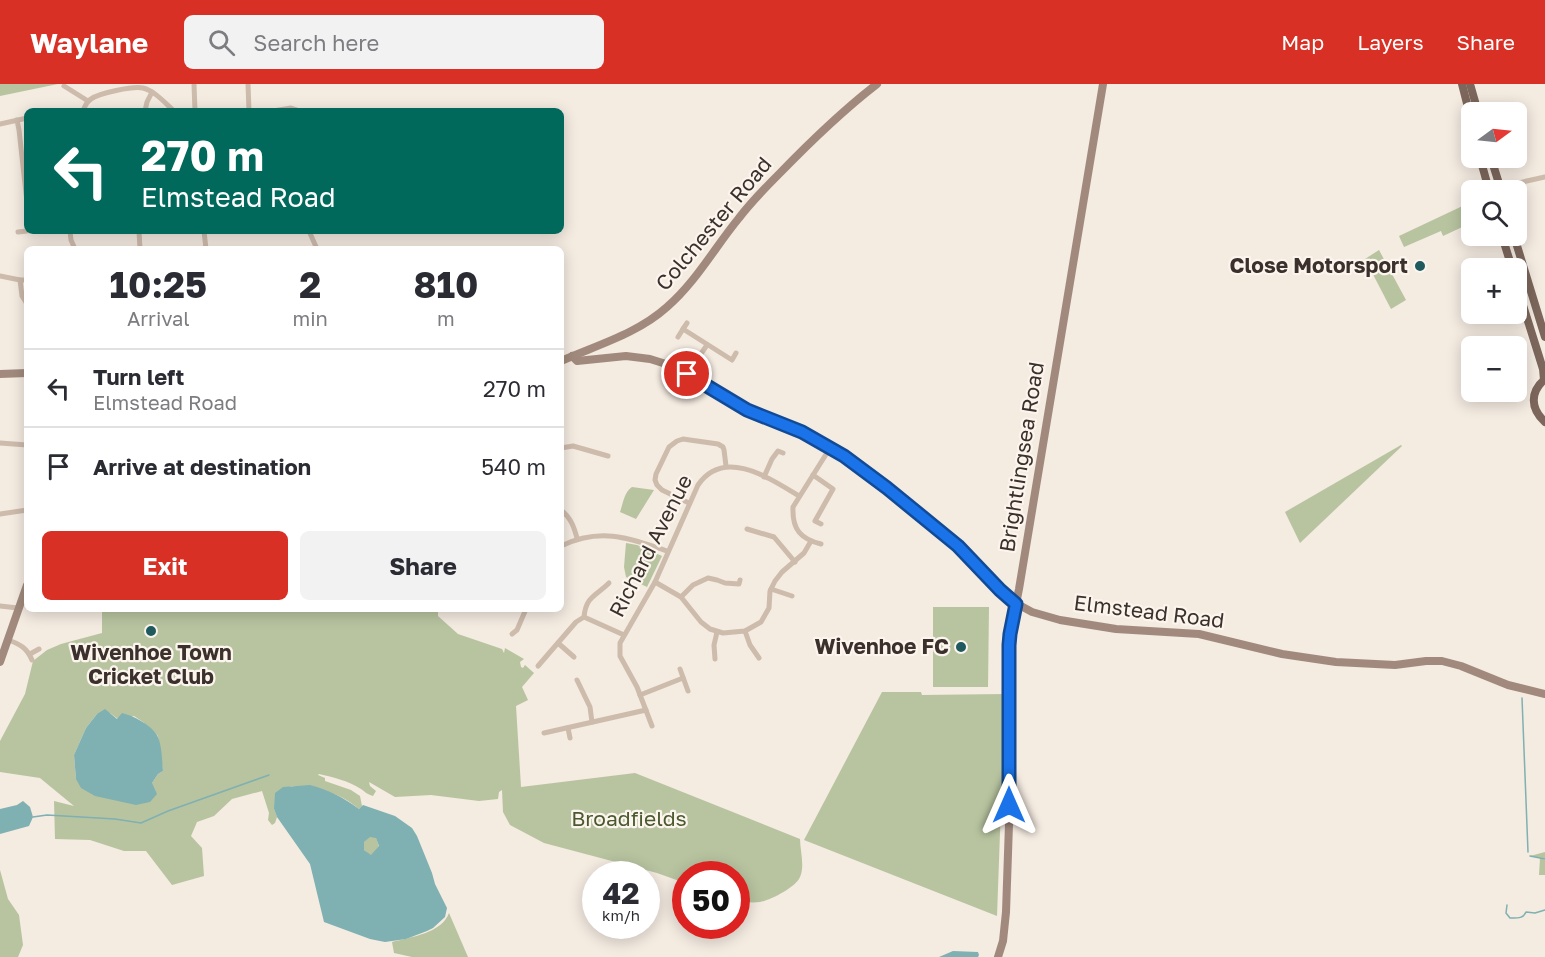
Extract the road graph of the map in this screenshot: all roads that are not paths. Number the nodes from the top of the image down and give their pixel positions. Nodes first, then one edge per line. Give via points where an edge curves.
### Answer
1 (194, 84) edge
2 (248, 84) edge
3 (877, 84) edge
4 (1103, 84) edge
5 (1462, 84) edge
6 (1470, 84) edge
7 (64, 86) dead end
8 (137, 86) edge
9 (152, 92) junction
10 (88, 101) junction
11 (1467, 102) edge
12 (1475, 102) edge
13 (84, 108) edge
14 (146, 108) edge
15 (171, 108) edge
16 (195, 108) edge
17 (249, 108) edge
18 (24, 118) edge
19 (16, 120) junction
20 (0, 124) edge
21 (24, 175) edge
22 (1545, 177) edge
23 (1527, 182) edge
24 (24, 231) edge
25 (18, 232) dead end
26 (1517, 246) edge
27 (0, 276) edge
28 (24, 280) edge
29 (24, 299) edge
30 (1527, 318) edge
31 (687, 323) dead end
32 (683, 329) junction
33 (678, 337) dead end
34 (1545, 337) edge
35 (706, 345) junction
36 (736, 353) dead end
37 (572, 356) junction
38 (564, 360) edge
39 (24, 373) edge
40 (0, 374) edge
41 (687, 374) junction
42 (1544, 379) edge
43 (1545, 422) edge
44 (0, 443) edge
45 (24, 445) edge
46 (564, 448) edge
47 (830, 448) junction
48 (783, 453) dead end
49 (604, 457) dead end
50 (726, 466) junction
51 (813, 475) junction
52 (764, 477) junction
53 (799, 496) junction
54 (689, 503) junction
55 (24, 510) edge
56 (564, 513) edge
57 (0, 514) edge
58 (821, 524) dead end
59 (747, 529) dead end
60 (577, 538) junction
61 (811, 542) junction
62 (564, 544) edge
63 (821, 544) dead end
64 (667, 551) junction
65 (795, 562) junction
66 (740, 580) dead end
67 (655, 582) junction
68 (609, 584) dead end
69 (771, 589) junction
70 (24, 593) edge
71 (792, 596) dead end
72 (681, 597) junction
73 (1016, 604) junction
74 (0, 606) edge
75 (18, 608) junction
76 (525, 612) edge
77 (584, 617) junction
78 (745, 631) junction
79 (717, 632) junction
80 (512, 634) dead end
81 (624, 635) junction
82 (8, 640) junction
83 (558, 643) junction
84 (39, 649) dead end
85 (574, 657) dead end
86 (759, 658) dead end
87 (716, 659) dead end
88 (0, 662) edge
89 (538, 666) dead end
90 (680, 669) dead end
91 (683, 678) junction
92 (577, 680) dead end
93 (588, 686) dead end
94 (581, 689) junction
95 (688, 691) dead end
96 (1545, 694) edge
97 (640, 695) junction
98 (646, 710) junction
99 (592, 722) junction
100 (652, 726) dead end
101 (568, 728) junction
102 (544, 733) dead end
103 (570, 738) dead end
104 (1001, 946) junction
105 (998, 957) edge
106 (1004, 957) edge

1 - 16 street
2 - 17 street
3 - 37 main road, Colchester Road via 846,108 758,196 668,306 626,334
4 - 73 main road, Brightlingsea Road
5 - 11 main road
6 - 12 main road
7 - 10 street
8 - 9 street
8 - 10 street
9 - 14 street
9 - 15 street
10 - 13 street
18 - 19 street
19 - 20 street
19 - 21 street
22 - 23 street
24 - 25 street
26 - 34 main road
27 - 28 street
28 - 29 street
30 - 42 main road
31 - 32 street
32 - 33 street
32 - 35 street
35 - 36 street via 730,363
35 - 41 street
37 - 38 main road, Colchester Road
37 - 41 main road, Elmstead Road via 577,361 618,356 650,359
39 - 40 main road
41 - 47 main road, Elmstead Road via 747,410
42 - 43 main road via 1537,387 1534,407
44 - 45 street
46 - 49 street via 573,446
47 - 51 street
47 - 73 main road, Elmstead Road via 958,546
48 - 52 street via 778,451
50 - 52 street
50 - 54 street, Richard Avenue via 705,475
50 - 54 street via 724,450 718,444 683,440 669,447 656,474 657,485
51 - 53 street
51 - 58 street via 833,489 815,520
52 - 53 street
53 - 61 street via 793,507 794,525
54 - 64 street, Richard Avenue
55 - 57 street
56 - 60 street
59 - 65 street via 774,537
60 - 62 street
60 - 64 street via 630,538
61 - 63 street
61 - 65 street
64 - 67 street, Richard Avenue
65 - 69 street via 779,575
66 - 72 street via 739,584 708,578
67 - 72 street
67 - 81 street, Richard Avenue
68 - 77 street via 588,601
69 - 71 street
69 - 78 street via 765,616
70 - 75 main road
72 - 79 street via 701,622
73 - 96 main road, Elmstead Road via 1060,620 1116,629 1199,634 1325,660 1385,665 1442,661
73 - 104 main road, Brightlingsea Road via 1010,634 1008,875
74 - 75 street
75 - 82 main road
76 - 80 street
77 - 81 street
77 - 83 street
78 - 79 street
78 - 86 street
79 - 87 street
81 - 97 street, Richard Avenue via 620,656
82 - 84 street via 23,645 31,657
82 - 88 main road
83 - 85 street
83 - 89 street
90 - 91 street
91 - 95 street
91 - 97 street
92 - 94 street
93 - 94 street
94 - 99 street
97 - 98 street, Richard Avenue
98 - 99 street
98 - 100 street, Richard Avenue
99 - 101 street
101 - 102 street
101 - 103 street
104 - 105 main road, Brightlingsea Road
104 - 106 street

